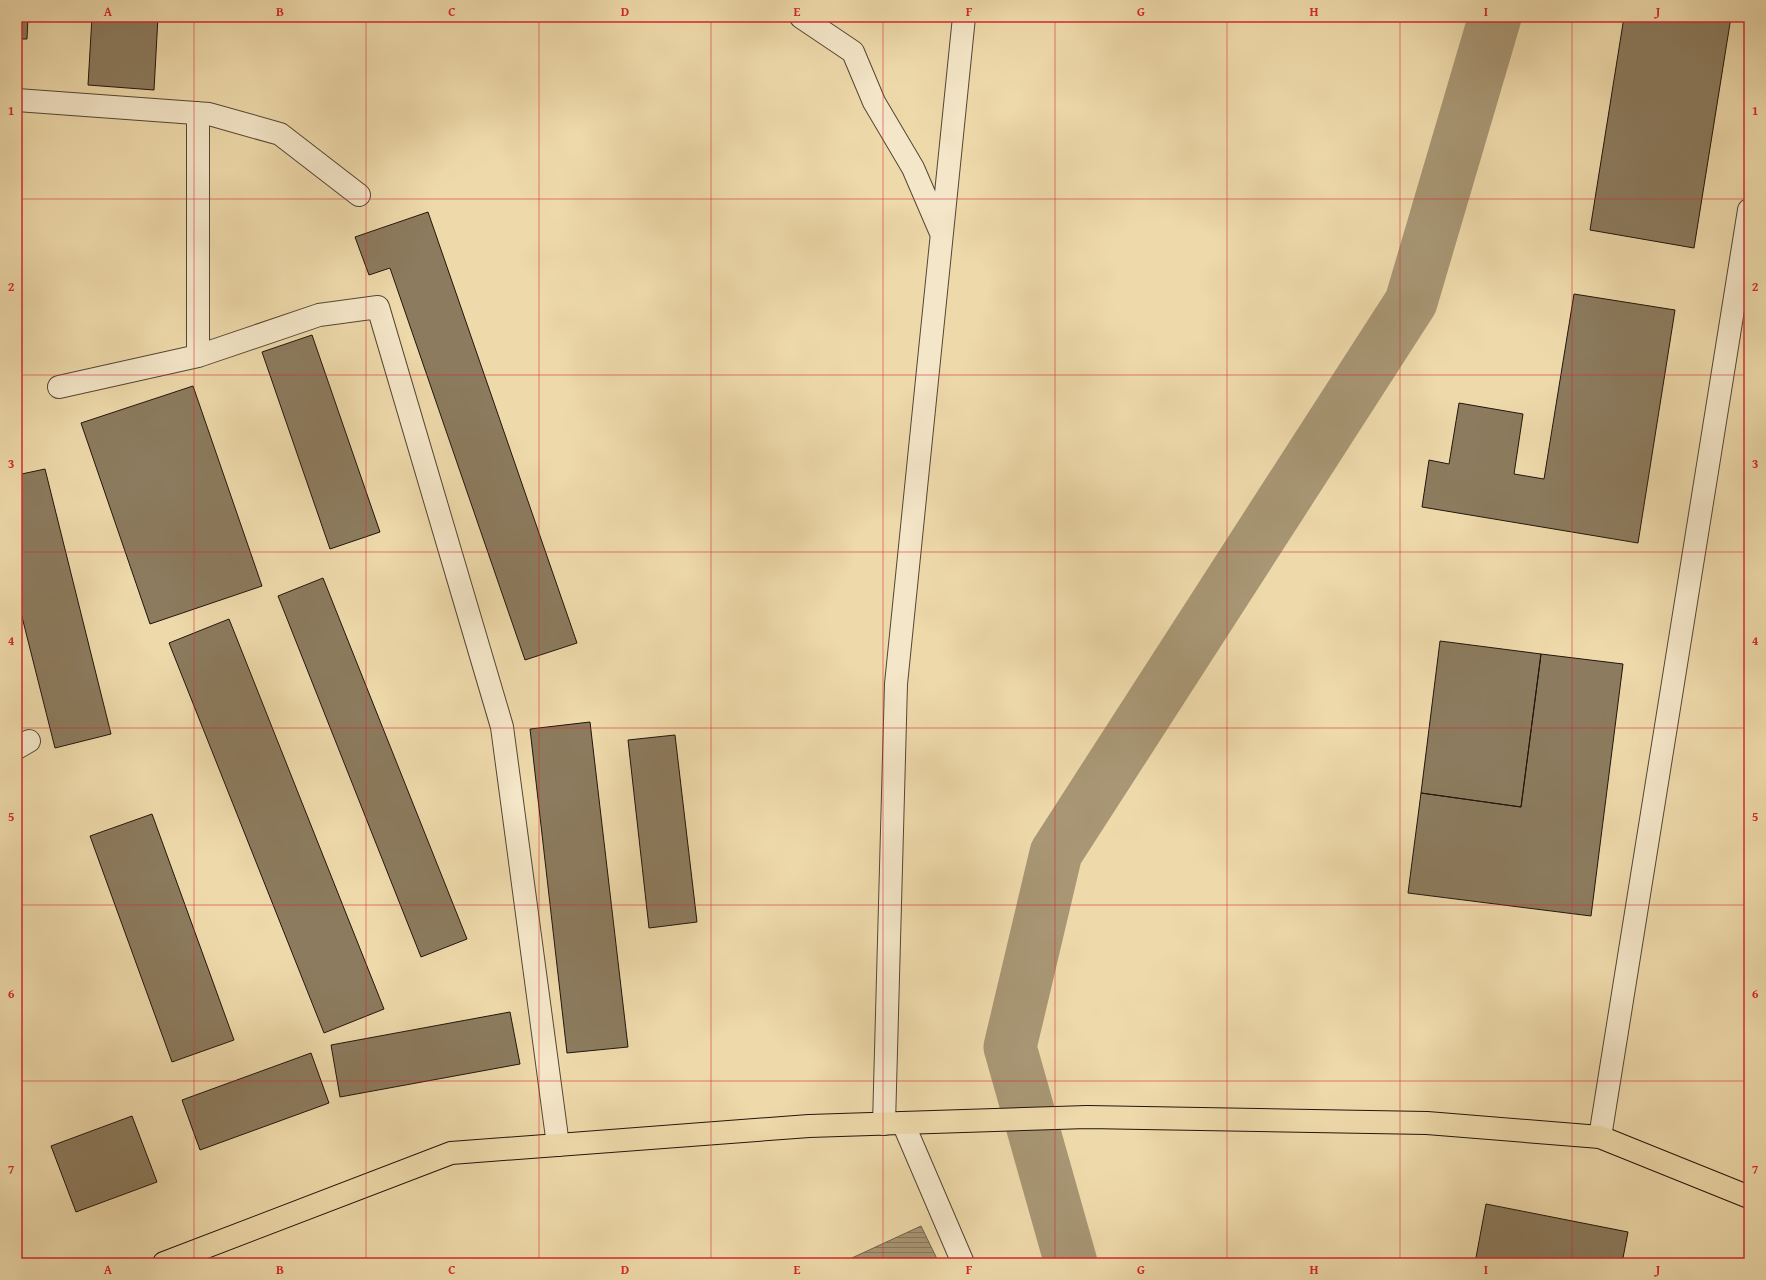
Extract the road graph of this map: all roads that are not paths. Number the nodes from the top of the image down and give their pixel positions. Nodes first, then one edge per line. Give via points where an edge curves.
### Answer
1 (801, 17) edge
2 (964, 17) edge
3 (17, 100) edge
4 (198, 113) junction
5 (359, 195) dead end
6 (1749, 210) edge
7 (942, 234) junction
8 (1747, 242) edge
9 (198, 356) junction
10 (59, 387) dead end
11 (893, 1124) junction
12 (1600, 1137) junction
13 (558, 1145) junction
14 (1749, 1197) edge
15 (164, 1263) edge
16 (963, 1263) edge

1 - 7 street via 853,52 874,102 913,168
2 - 7 street
3 - 4 street
4 - 5 street via 280,134
4 - 9 street
6 - 8 street
7 - 11 street via 896,684
8 - 12 street
9 - 10 street
9 - 13 street via 319,315 378,307 502,727
11 - 12 main road via 1087,1117 1427,1123
11 - 13 main road via 809,1126
11 - 16 street
12 - 14 main road
13 - 15 main road via 451,1153

